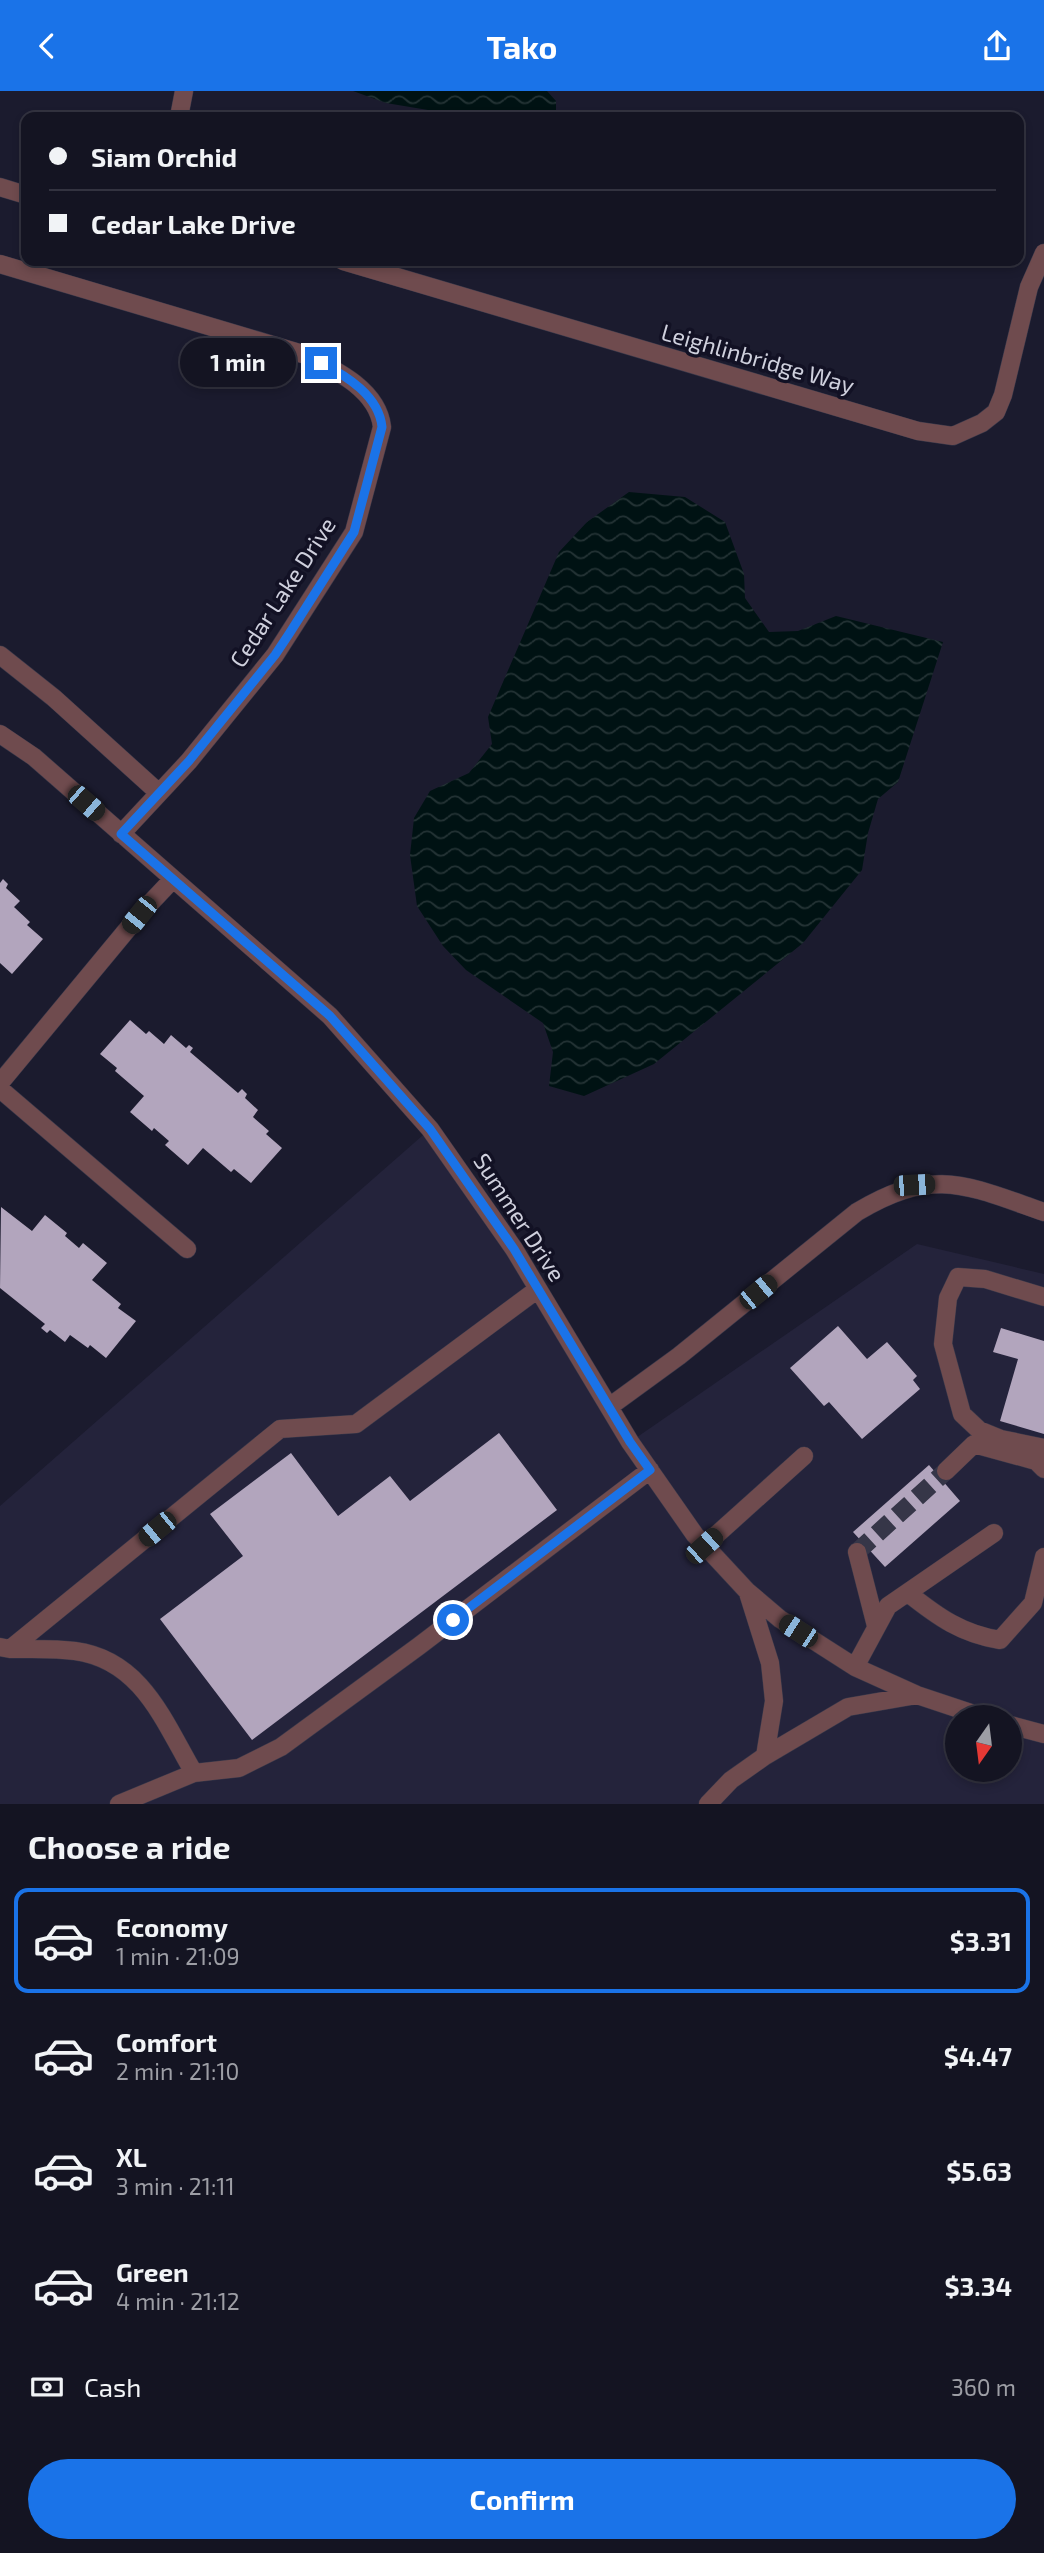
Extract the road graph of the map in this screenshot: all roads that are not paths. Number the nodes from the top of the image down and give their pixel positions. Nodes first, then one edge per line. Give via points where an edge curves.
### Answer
1 (184, 91) edge
2 (180, 112) edge
3 (0, 187) edge
4 (21, 193) edge
5 (1044, 253) edge
6 (0, 264) edge
7 (360, 266) edge
8 (0, 655) edge
9 (0, 734) edge
10 (159, 793) junction
11 (121, 834) junction
12 (173, 879) junction
13 (0, 1083) edge
14 (0, 1089) edge
15 (1044, 1212) edge
16 (187, 1249) dead end
17 (538, 1289) junction
18 (1044, 1297) edge
19 (609, 1407) junction
20 (1044, 1448) edge
21 (804, 1456) dead end
22 (1044, 1469) edge
23 (650, 1470) junction
24 (946, 1471) tunnel mouth
25 (994, 1534) dead end
26 (704, 1546) junction
27 (857, 1552) dead end
28 (1044, 1557) edge
29 (747, 1591) junction
30 (908, 1593) junction
31 (876, 1626) junction
32 (5, 1648) edge
33 (855, 1667) junction
34 (917, 1695) junction
35 (947, 1705) edge
36 (1022, 1728) edge
37 (1044, 1734) edge
38 (765, 1756) junction
39 (194, 1773) junction
40 (119, 1804) edge
41 (708, 1804) edge

1 - 2 street
3 - 4 street
5 - 7 street, Leighlinbridge Way via 1029,287 996,412 953,436 918,431
6 - 10 street, Cedar Lake Drive via 306,355 337,370 375,402 380,414 382,427 354,532 275,655
8 - 10 street
9 - 11 street, Summer Drive via 34,757
10 - 11 street, Cedar Lake Drive
11 - 12 street, Summer Drive
12 - 13 street
12 - 17 street, Summer Drive via 330,1016 430,1129
14 - 16 street
15 - 19 street via 976,1188 943,1184 914,1185 883,1196
17 - 19 street, Summer Drive
17 - 32 street via 356,1424 280,1429
18 - 20 street via 985,1279 958,1277 948,1298 943,1344 962,1414 979,1430
19 - 23 street, Summer Drive
21 - 26 street
22 - 24 street via 1036,1461 974,1444
23 - 26 street, Summer Drive
23 - 39 street via 281,1747 239,1768
25 - 30 street
26 - 29 street, Summer Drive
27 - 31 street
28 - 30 street via 1033,1603 1000,1640 975,1636 938,1617
29 - 33 street, Summer Drive via 779,1619
29 - 38 street via 770,1663 774,1701
30 - 31 street via 888,1605
31 - 33 street
32 - 39 street via 76,1651 123,1669 150,1695
33 - 34 street, Summer Drive
34 - 35 street, Summer Drive
34 - 38 street via 848,1707
36 - 37 street
38 - 41 street via 731,1780
39 - 40 street

